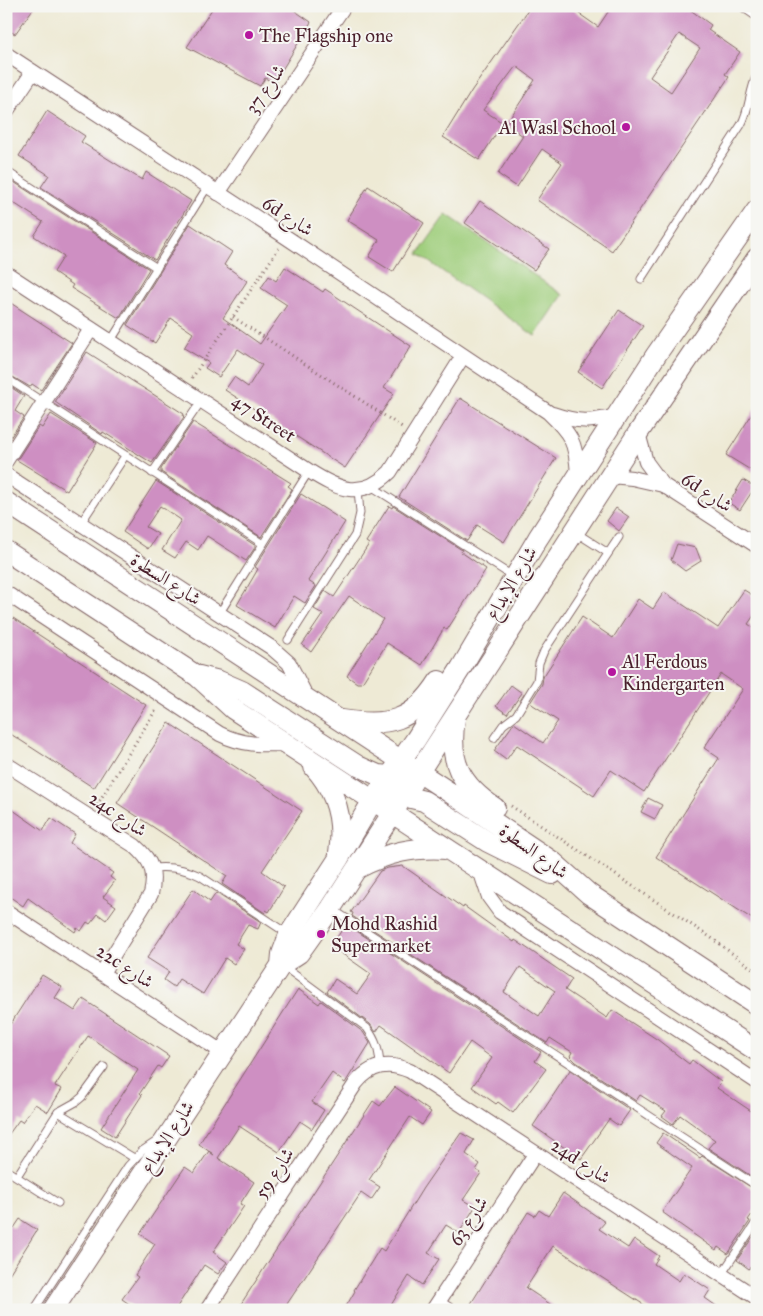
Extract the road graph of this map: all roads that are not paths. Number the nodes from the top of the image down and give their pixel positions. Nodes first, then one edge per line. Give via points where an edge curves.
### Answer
1 (741, 6) edge
2 (341, 7) edge
3 (757, 17) edge
4 (6, 54) edge
5 (33, 72) junction
6 (757, 75) edge
7 (6, 112) edge
8 (6, 171) edge
9 (213, 189) junction
10 (757, 210) edge
11 (757, 258) edge
12 (157, 268) junction
13 (6, 273) edge
14 (641, 278) dead end
15 (699, 294) junction
16 (91, 329) junction
17 (110, 342) junction
18 (463, 356) junction
19 (6, 378) edge
20 (202, 400) junction
21 (44, 402) junction
22 (548, 412) junction
23 (616, 416) junction
24 (638, 434) junction
25 (125, 456) junction
26 (6, 461) edge
27 (309, 470) junction
28 (152, 472) junction
29 (578, 474) junction
30 (6, 475) edge
31 (611, 476) junction
32 (663, 485) junction
33 (365, 488) junction
34 (6, 502) edge
35 (80, 524) junction
36 (575, 531) junction
37 (619, 537) dead end
38 (263, 544) junction
39 (757, 546) edge
40 (6, 551) edge
41 (608, 554) junction
42 (514, 577) junction
43 (6, 593) edge
44 (219, 614) junction
45 (480, 634) junction
46 (288, 640) dead end
47 (197, 676) junction
48 (308, 700) junction
49 (456, 715) junction
50 (337, 720) junction
51 (494, 738) dead end
52 (293, 747) junction
53 (400, 761) junction
54 (6, 764) edge
55 (420, 772) junction
56 (388, 777) junction
57 (403, 796) junction
58 (373, 800) junction
59 (393, 814) junction
60 (448, 849) junction
61 (339, 858) junction
62 (152, 868) junction
63 (357, 869) junction
64 (480, 870) junction
65 (589, 894) junction
66 (331, 908) junction
67 (6, 911) edge
68 (289, 934) junction
69 (281, 965) junction
70 (102, 973) junction
71 (757, 1005) edge
72 (757, 1051) edge
73 (222, 1052) junction
74 (380, 1065) junction
75 (104, 1067) dead end
76 (757, 1082) edge
77 (58, 1112) junction
78 (168, 1135) junction
79 (535, 1154) junction
80 (134, 1158) junction
81 (6, 1170) edge
82 (16, 1176) junction
83 (757, 1186) edge
84 (58, 1203) dead end
85 (757, 1221) edge
86 (721, 1275) junction
87 (757, 1298) edge
88 (436, 1305) edge
89 (34, 1310) edge
90 (53, 1310) edge
91 (207, 1310) edge
92 (454, 1310) edge

1 - 3 lane
2 - 9 street, شارع 37
4 - 5 street, 6d شارع
5 - 7 street
5 - 9 street, 6d شارع
6 - 14 lane via 741,125
8 - 12 lane
9 - 12 lane
9 - 18 street, 6d شارع
10 - 15 main road, شارع الإبداع
11 - 24 main road, شارع الإبداع
12 - 17 lane
13 - 16 street, 47 Street
15 - 23 main road, شارع الإبداع
15 - 31 main road via 681,338 611,448
16 - 17 street, 47 Street
16 - 21 street
17 - 20 street, 47 Street
18 - 22 street, 6d شارع
18 - 33 street via 390,472
19 - 21 lane
20 - 27 street, 47 Street
20 - 28 lane
21 - 25 lane
21 - 26 street
22 - 23 street, 6d شارع via 582,422
22 - 29 street, 6d شارع via 570,436 577,456
23 - 29 main road, شارع الإبداع
24 - 31 main road, شارع الإبداع
24 - 32 street, 6d شارع via 646,462
25 - 28 lane
25 - 35 lane
27 - 33 street, 47 Street via 337,487
27 - 38 lane
28 - 38 lane
29 - 42 main road, شارع الإبداع
30 - 35 street, شارع السطوة
31 - 32 street, 6d شارع
31 - 36 main road, شارع الإبداع
32 - 39 street, 6d شارع
33 - 42 lane
33 - 46 lane via 354,536
34 - 48 main road, شارع السطوة
35 - 44 street, شارع السطوة
36 - 41 lane
36 - 49 main road, شارع الإبداع
37 - 41 lane
38 - 44 lane
40 - 47 main road
41 - 51 lane via 544,651 538,677 516,714
42 - 45 main road, شارع الإبداع
43 - 52 street via 220,734 235,741
44 - 48 street, شارع السطوة via 280,653
45 - 50 main road via 462,646 430,695 405,716 374,724
45 - 53 main road, شارع الإبداع
47 - 52 main road via 233,709
47 - 56 main road via 242,691 358,766 378,776
48 - 50 main road, شارع السطوة
49 - 55 main road, شارع الإبداع
49 - 65 main road via 453,750 466,784 479,797 561,853 573,865
50 - 53 main road, شارع السطوة
52 - 58 main road
52 - 61 main road via 323,776 335,799 341,824
53 - 55 main road, شارع السطوة
53 - 56 main road, شارع الإبداع
54 - 62 street, 24c شارع via 134,846 145,855
55 - 56 main road
55 - 57 main road, شارع الإبداع
55 - 65 main road, شارع السطوة via 552,862
56 - 58 main road, شارع الإبداع
57 - 58 main road via 380,796
57 - 59 main road, شارع الإبداع
57 - 65 main road via 424,802 488,842
58 - 59 main road
58 - 61 main road, شارع الإبداع
59 - 60 main road
59 - 63 main road, شارع الإبداع
60 - 63 main road via 402,851
60 - 64 main road
61 - 68 main road, شارع الإبداع
62 - 68 lane via 189,870
62 - 70 street via 151,894
63 - 66 main road, شارع الإبداع
64 - 72 main road
64 - 76 street via 489,897 500,912
65 - 71 main road, شارع السطوة
66 - 69 main road, شارع الإبداع via 299,953
66 - 83 lane
67 - 70 street, 22c شارع
68 - 69 main road, شارع الإبداع
69 - 73 main road, شارع الإبداع
69 - 74 lane via 367,1028 375,1039
70 - 73 street, 22c شارع
73 - 78 main road, شارع الإبداع
74 - 79 street, 24d شارع via 410,1071
74 - 91 street, شارع 59 via 356,1083
75 - 77 lane via 82,1097
77 - 80 lane
77 - 82 lane
78 - 80 lane
78 - 90 main road, شارع الإبداع
79 - 86 street, 24d شارع
79 - 88 street, شارع 63
80 - 89 lane
81 - 82 lane
82 - 84 lane
85 - 86 lane
86 - 87 street, 24d شارع
88 - 92 lane

